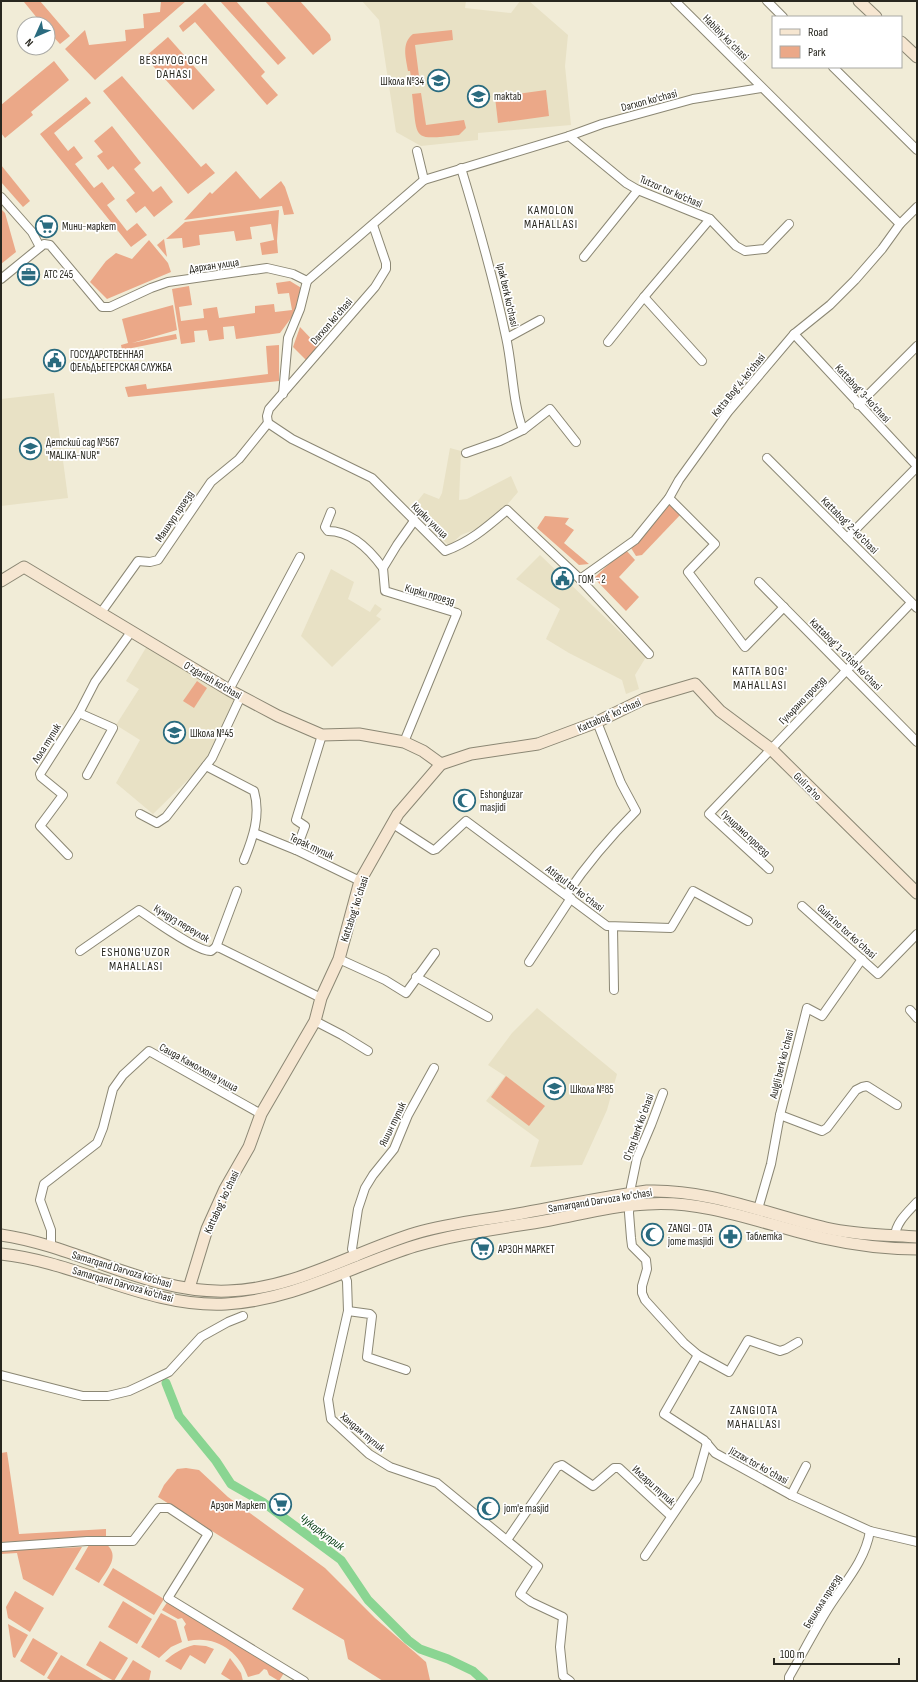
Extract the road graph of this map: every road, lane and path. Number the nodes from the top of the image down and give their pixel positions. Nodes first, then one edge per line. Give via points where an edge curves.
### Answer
1 (675, 1) edge
2 (767, 1) edge
3 (859, 1) edge
4 (782, 16) edge
5 (875, 16) edge
6 (902, 43) edge
7 (916, 54) edge
8 (834, 68) edge
9 (761, 88) junction
10 (569, 136) junction
11 (917, 150) edge
12 (417, 151) dead end
13 (461, 168) junction
14 (424, 180) junction
15 (638, 190) junction
16 (1, 197) edge
17 (917, 207) edge
18 (710, 219) junction
19 (789, 224) dead end
20 (900, 224) junction
21 (374, 225) junction
22 (40, 246) junction
23 (584, 257) dead end
24 (1, 279) edge
25 (307, 281) junction
26 (644, 297) junction
27 (540, 320) dead end
28 (794, 334) junction
29 (507, 338) junction
30 (608, 342) dead end
31 (917, 346) edge
32 (702, 361) dead end
33 (282, 394) junction
34 (858, 405) junction
35 (268, 424) junction
36 (523, 430) junction
37 (576, 442) dead end
38 (466, 453) dead end
39 (767, 458) dead end
40 (917, 467) edge
41 (669, 498) junction
42 (331, 512) dead end
43 (414, 521) junction
44 (847, 538) junction
45 (300, 557) dead end
46 (383, 568) junction
47 (580, 579) junction
48 (1, 581) edge
49 (759, 582) dead end
50 (914, 605) edge
51 (784, 607) junction
52 (100, 614) junction
53 (131, 632) junction
54 (650, 654) dead end
55 (846, 670) junction
56 (696, 684) joint
57 (229, 690) junction
58 (241, 696) junction
59 (79, 713) junction
60 (597, 722) junction
61 (322, 735) junction
62 (404, 742) junction
63 (917, 742) edge
64 (771, 749) junction
65 (441, 764) junction
66 (206, 766) junction
67 (87, 775) dead end
68 (140, 814) dead end
69 (709, 814) joint
70 (393, 824) junction
71 (254, 833) junction
72 (296, 850) junction
73 (68, 855) dead end
74 (244, 860) dead end
75 (769, 869) dead end
76 (360, 881) junction
77 (237, 891) dead end
78 (917, 893) edge
79 (568, 896) junction
80 (802, 906) dead end
81 (748, 921) dead end
82 (613, 927) junction
83 (917, 934) edge
84 (216, 947) junction
85 (80, 951) dead end
86 (435, 953) dead end
87 (338, 959) junction
88 (862, 959) junction
89 (529, 962) dead end
90 (416, 977) junction
91 (614, 990) dead end
92 (321, 998) junction
93 (910, 1010) dead end
94 (488, 1017) dead end
95 (917, 1018) edge
96 (314, 1021) junction
97 (368, 1051) dead end
98 (434, 1068) dead end
99 (663, 1093) dead end
100 (897, 1104) dead end
101 (261, 1114) junction
102 (780, 1115) junction
103 (630, 1194) junction
104 (917, 1202) edge
105 (630, 1205) junction
106 (758, 1209) junction
107 (468, 1222) junction
108 (470, 1234) junction
109 (1, 1235) edge
110 (895, 1236) junction
111 (917, 1237) edge
112 (51, 1247) junction
113 (917, 1249) edge
114 (74, 1254) junction
115 (3, 1255) edge
116 (356, 1256) junction
117 (382, 1258) joint
118 (69, 1268) junction
119 (344, 1274) junction
120 (189, 1288) junction
121 (348, 1311) junction
122 (243, 1316) dead end
123 (798, 1342) dead end
124 (698, 1355) junction
125 (406, 1370) dead end
126 (1, 1375) edge
127 (707, 1443) junction
128 (806, 1466) dead end
129 (791, 1495) junction
130 (672, 1516) junction
131 (870, 1532) junction
132 (507, 1540) junction
133 (917, 1542) edge
134 (1, 1547) edge
135 (645, 1556) dead end
136 (304, 1681) edge
137 (570, 1681) edge
138 (789, 1681) edge

1 - 9 street, Habibiy koʻchasi
2 - 4 street
3 - 5 main road
6 - 7 main road
8 - 11 street
9 - 10 street, Darxon ko'chasi via 693,99 602,124
9 - 20 street
10 - 13 street, Darxon ko'chasi
10 - 15 street, Tutzor tor ko‘chasi
12 - 14 street
13 - 14 street, Darxon ko'chasi
13 - 29 street, Ipak berk ko'chasi via 491,269
14 - 21 street, Darxon ko'chasi
15 - 18 street, Tutzor tor ko‘chasi
15 - 23 street
16 - 22 street via 32,232
17 - 20 street, Katta Bog' 4-ko'chasi
18 - 19 street, Tutzor tor ko‘chasi via 736,246 745,251 765,249
18 - 26 street, Tutzor tor ko‘chasi
20 - 28 street, Katta Bog' 4-ko'chasi via 855,280 830,305
21 - 25 street, Darxon ko'chasi
21 - 33 street, Darxon ko'chasi via 386,263 383,274 375,287
22 - 24 street
22 - 25 street, Дархан улица via 50,245 102,307 110,307 168,282 267,268 294,274
25 - 33 street via 300,309 288,338
26 - 30 street, Tutzor tor ko‘chasi
26 - 32 street
27 - 29 street
28 - 34 street, Kattabog' 3-ko'chasi
28 - 41 street, Katta Bog' 4-ko'chasi via 728,412
29 - 36 street, Ipak berk ko'chasi via 518,416
31 - 34 street
33 - 35 street, Darxon ko'chasi via 268,412
34 - 40 street, Kattabog' 3-ko'chasi
35 - 43 street, Кирки улица via 292,439 372,478
35 - 52 street, Машхур проезд via 239,459 211,482 158,560 138,561
36 - 37 street via 550,409
36 - 38 street via 500,442
39 - 44 street, Kattabog' 2-ko'chasi
40 - 44 street
41 - 47 street, Katta Bog' 4-ko'chasi via 635,540
41 - 51 street via 715,544 688,572 745,647
42 - 46 street via 325,527 328,531 350,536 374,556
43 - 46 street
43 - 47 street, Кирки улица via 445,551 476,536 507,510
44 - 50 street, Kattabog' 2-ko'chasi
45 - 57 street
46 - 62 street, Кирки проезд via 385,591 458,613
47 - 54 street, Кирки улица
48 - 52 main road, O‘zgarish ko‘chasi via 24,567
49 - 51 street, Kattabog' 1-o'tish ko'chasi
50 - 55 street, Гульрано проезд
51 - 55 street, Kattabog' 1-o'tish ko'chasi
52 - 53 main road, O‘zgarish ko‘chasi
53 - 57 main road, O‘zgarish ko‘chasi
53 - 59 street, Лола тупик via 95,682
55 - 63 street, Kattabog' 1-o'tish ko'chasi
55 - 64 street, Гульрано проезд
56 - 60 main road, Kattabogʻ koʻchasi via 644,699
56 - 64 main road, Guli ra'no via 720,710
57 - 58 main road, O‘zgarish ko‘chasi
58 - 61 main road, O‘zgarish ko‘chasi
58 - 66 street
59 - 67 street via 113,728
59 - 73 street, Лола тупик via 40,776 63,795 40,826
60 - 65 main road, Kattabogʻ koʻchasi via 538,744 471,754
60 - 79 street via 621,783 636,811 607,841
61 - 62 main road, O‘zgarish ko‘chasi via 359,734
61 - 72 street via 296,820 305,826
62 - 65 main road, O‘zgarish ko‘chasi
64 - 69 street, Гульрано проезд
64 - 78 main road, Guli ra'no
65 - 70 main road, Kattabogʻ koʻchasi via 398,814
66 - 68 street via 160,822 153,822
66 - 71 street via 254,791
69 - 75 street, Гулирано проезд
70 - 76 main road, Kattabogʻ koʻchasi
70 - 79 street, Atirgul tor koʻchasi via 433,850 466,821
71 - 72 street, Терак тупик
71 - 74 street
72 - 76 street, Терак тупик
76 - 87 main road, Kattabogʻ koʻchasi
77 - 84 street
79 - 82 street, Atirgul tor koʻchasi via 607,926
79 - 89 street
80 - 88 street, Gulraʼno tor koʻchasi
81 - 82 street, Atirgul tor koʻchasi via 693,891 671,928
82 - 91 street
83 - 88 street, Gulraʼno tor koʻchasi via 878,974
84 - 85 street, Кундуз переулок via 207,951 188,942 139,910
84 - 92 street, Кундуз переулок
86 - 90 street
87 - 90 street via 385,980 406,993
87 - 92 main road, Kattabogʻ koʻchasi
88 - 102 street, Aulgli berk koʻchasi via 822,1016 807,1008
90 - 94 street
92 - 96 main road, Kattabogʻ koʻchasi
93 - 95 street
96 - 97 street
96 - 101 main road, Kattabogʻ koʻchasi
98 - 116 street, Яшин тупик via 408,1115 394,1149 372,1175 361,1198 352,1249
99 - 103 street, Oʻroq berk koʻchasi via 637,1158
100 - 102 street via 867,1086 856,1090 822,1131
101 - 112 street, Саида Камолхона улица via 149,1051 123,1075 113,1089 97,1143 44,1184 40,1200 51,1230
101 - 120 main road, Kattabogʻ koʻchasi via 249,1148 207,1230
102 - 106 street, Aulgli berk koʻchasi via 771,1164
103 - 105 street, Oʻroq berk koʻchasi
103 - 106 main road, Samarqand Darvoza koʻchasi via 654,1191 684,1192
103 - 107 main road, Samarqand Darvoza koʻchasi
104 - 110 street via 898,1224
105 - 108 main road, Samarqand Darvoza koʻchasi
105 - 113 main road, Samarqand Darvoza koʻchasi via 683,1203 824,1239
105 - 124 street via 632,1246 646,1260 647,1269 642,1286 645,1300
106 - 110 main road, Samarqand Darvoza koʻchasi via 826,1228
107 - 108 main road
107 - 116 main road, Samarqand Darvoza koʻchasi via 413,1234
108 - 117 main road, Samarqand Darvoza koʻchasi via 416,1246
109 - 112 main road
110 - 111 main road, Samarqand Darvoza koʻchasi
112 - 114 main road, Samarqand Darvoza ko‘chasi
114 - 118 main road via 78,1258 78,1264 75,1268
114 - 120 main road, Samarqand Darvoza ko‘chasi via 155,1281
115 - 118 main road, Samarqand Darvoza ko'chasi
116 - 120 main road, Samarqand Darvoza ko‘chasi via 273,1286 228,1291
117 - 119 main road, Samarqand Darvoza ko'chasi
118 - 119 main road, Samarqand Darvoza ko'chasi via 158,1296 183,1302 216,1304 274,1297
119 - 121 street, Хандам тупик via 347,1281
121 - 125 street via 372,1316 367,1357
121 - 132 street, Хандам тупик via 328,1399 331,1420 351,1439 380,1460 418,1478 437,1483
122 - 126 street via 201,1337 169,1372 142,1386 113,1395 83,1396
123 - 124 street via 780,1351 748,1340 729,1372
124 - 127 street, Jizzax tor koʻchasi via 664,1414
127 - 129 street, Jizzax tor koʻchasi via 715,1453
127 - 130 street, Илгари тупик via 697,1479
128 - 129 street
129 - 131 street, Jizzax tor koʻchasi
130 - 132 street, Илгари тупик via 619,1468 614,1468 593,1486 562,1465 557,1467
130 - 135 street, Илгари тупик
131 - 133 street, Jizzax tor koʻchasi
131 - 138 street, Бешлола проезд via 861,1559 827,1611
132 - 137 street, Хандам тупик via 538,1566 521,1591 521,1596 563,1617 560,1647 564,1676
134 - 136 street via 87,1541 133,1541 158,1508 169,1508 208,1534 168,1598

